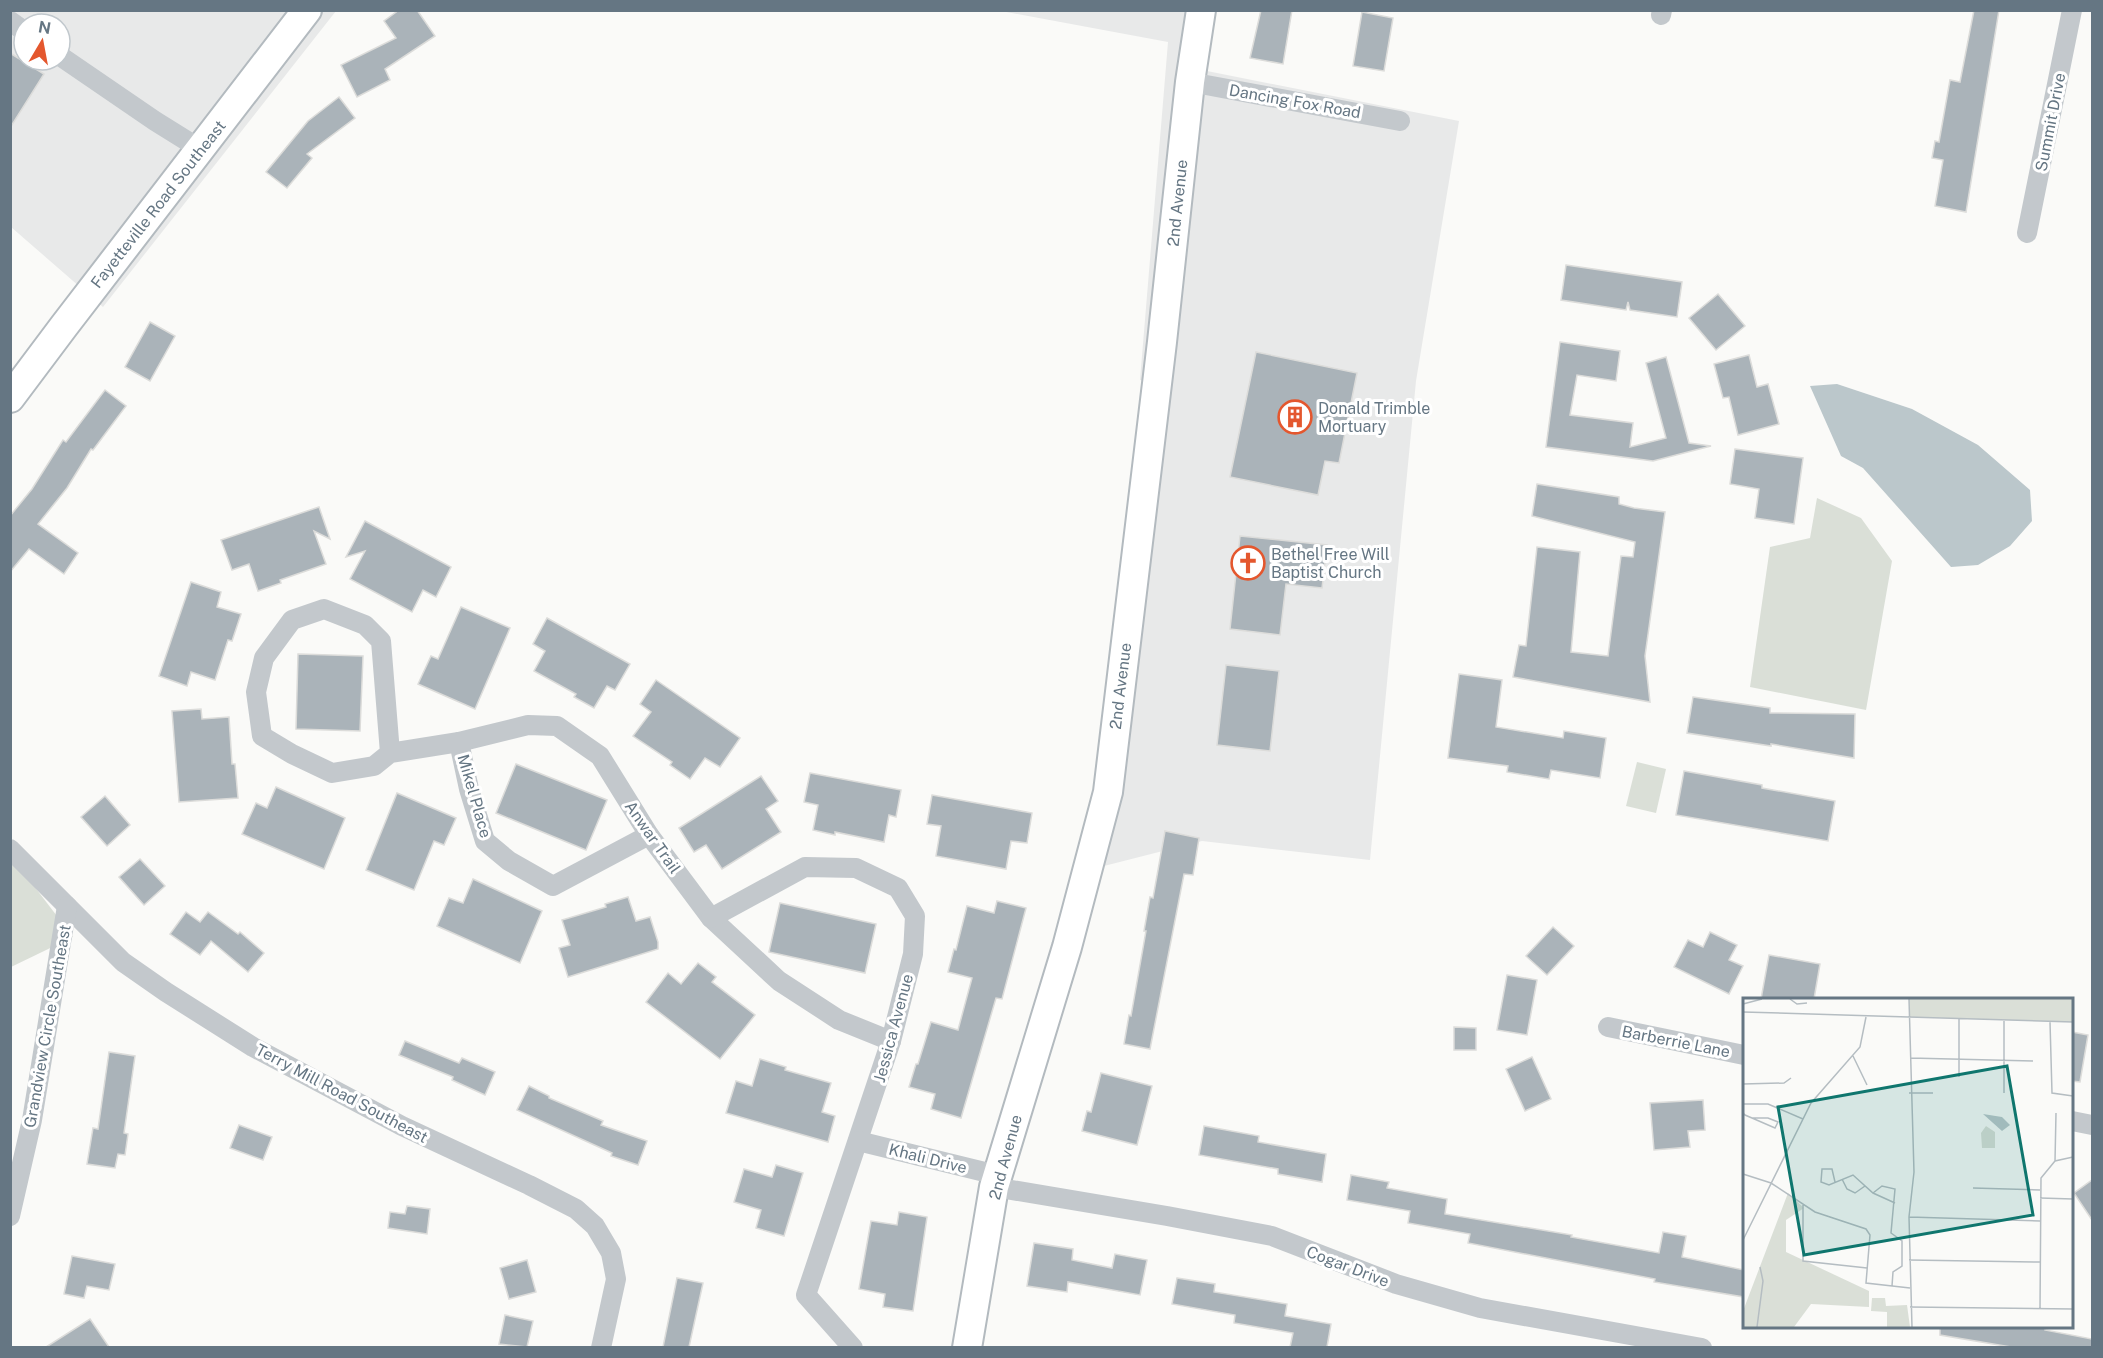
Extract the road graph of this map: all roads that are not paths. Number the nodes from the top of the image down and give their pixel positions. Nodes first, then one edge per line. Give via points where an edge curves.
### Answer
1 (307, 10) edge
2 (1201, 10) edge
3 (2072, 10) edge
4 (72, 64) edge
5 (1190, 82) junction
6 (1400, 121) dead end
7 (200, 149) junction
8 (2027, 233) dead end
9 (10, 398) edge
10 (459, 742) junction
11 (390, 753) junction
12 (649, 835) junction
13 (10, 849) edge
14 (67, 906) junction
15 (711, 918) junction
16 (1608, 1027) dead end
17 (891, 1041) junction
18 (1743, 1055) edge
19 (2073, 1121) edge
20 (2092, 1125) edge
21 (858, 1141) junction
22 (996, 1181) junction
23 (10, 1216) edge
24 (601, 1347) edge
25 (853, 1347) edge
26 (967, 1347) edge
27 (1702, 1347) edge

1 - 7 street, Fayetteville Road Southeast
2 - 5 street, 2nd Avenue
3 - 8 street, Summit Drive
4 - 7 street
5 - 6 street, Dancing Fox Road
5 - 22 street, 2nd Avenue via 1108,792 1067,947
7 - 9 street, Fayetteville Road Southeast
10 - 11 street, Anwar Trail
10 - 12 street, Anwar Trail via 528,725 557,726 600,756
10 - 12 street, Mikel Place via 485,841 509,861 553,886
11 - 11 street, Anwar Trail via 381,641 365,625 324,609 292,620 264,658 261,669 256,692 262,736 332,773 374,766
12 - 15 street, Anwar Trail
13 - 14 street, Terry Mill Road Southeast
14 - 23 street, Grandview Circle Southeast via 32,1120
14 - 24 street, Terry Mill Road Southeast via 123,962 253,1047 402,1126 576,1209 595,1226 611,1253 616,1279
15 - 17 street, Anwar Trail via 779,981 839,1020
15 - 17 street, Jessica Avenue via 805,867 856,868 897,888 915,916 913,954
16 - 18 street, Barberrie Lane
17 - 21 street, Jessica Avenue
19 - 20 street
21 - 22 street, Khali Drive
21 - 25 street, Jessica Avenue via 806,1295
22 - 26 street, 2nd Avenue
22 - 27 street, Cogar Drive via 1272,1236 1396,1284 1480,1308

